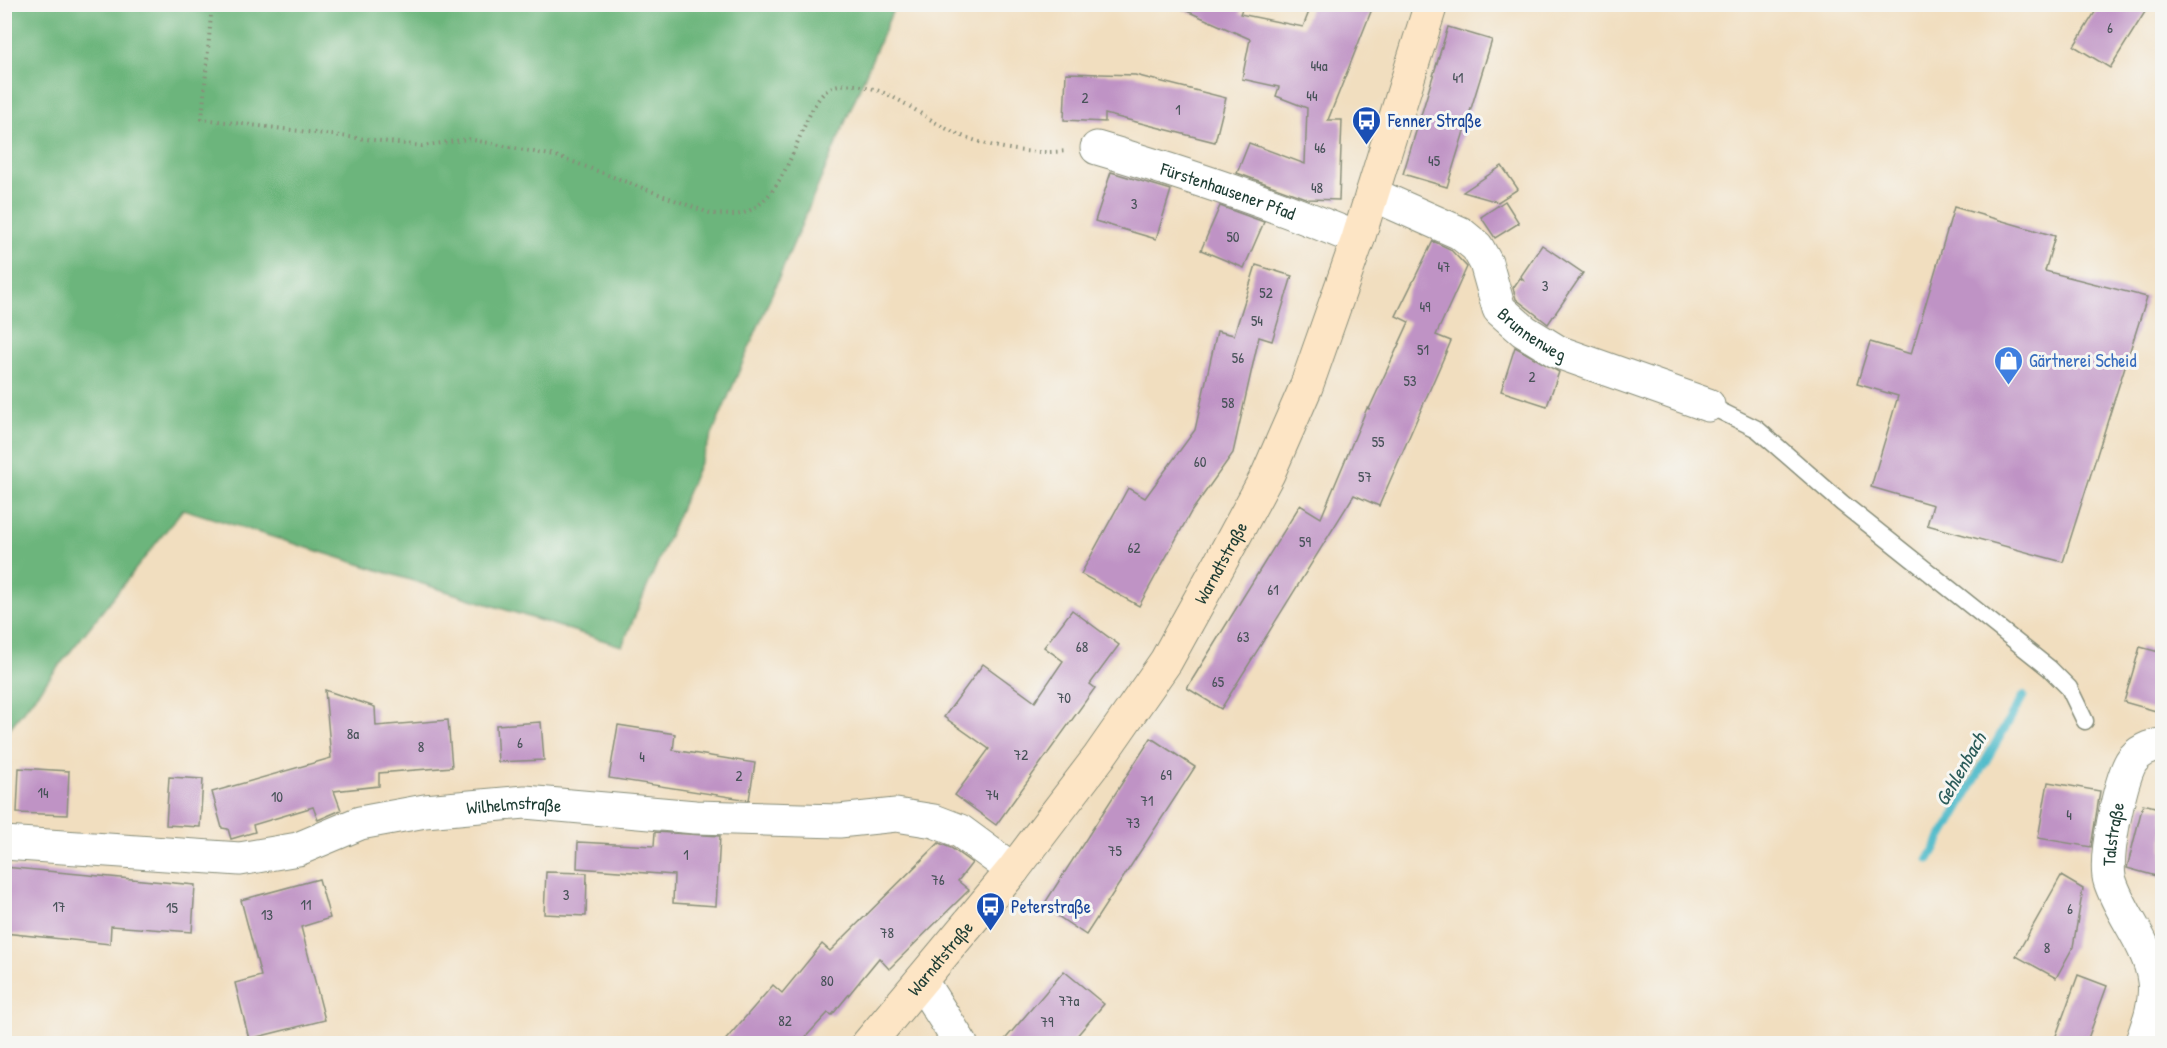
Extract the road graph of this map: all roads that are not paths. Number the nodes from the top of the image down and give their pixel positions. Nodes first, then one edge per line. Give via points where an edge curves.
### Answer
1 (1431, 4) edge
2 (1097, 148) road end
3 (1372, 194) junction
4 (1358, 239) junction
5 (1708, 405) joint
6 (2085, 721) dead end
7 (2163, 745) edge
8 (4, 843) edge
9 (1013, 870) junction
10 (921, 981) junction
11 (868, 1044) edge
12 (961, 1044) edge
13 (2141, 1044) edge

1 - 3 main road, Warndtstraße
2 - 4 street, Fürstenhausener Pfad via 1185,174
3 - 4 main road, Warndtstraße
3 - 5 street, Brunnenweg via 1460,233 1477,247 1486,263 1499,309 1524,331 1558,352
4 - 9 main road, Warndtstraße via 1306,387 1268,474 1219,565 1166,661 1099,758
5 - 6 lane via 1757,429 1842,503 2049,668 2069,688
7 - 13 street, Talstraße via 2152,746 2132,760 2109,845 2109,879 2149,961 2154,982 2153,1006
8 - 9 street, Wilhelmstraße via 240,859 298,849 360,824 425,811 525,802 695,817 839,821 896,814 960,831
9 - 10 main road, Warndtstraße
10 - 11 main road, Warndtstraße
10 - 12 street

